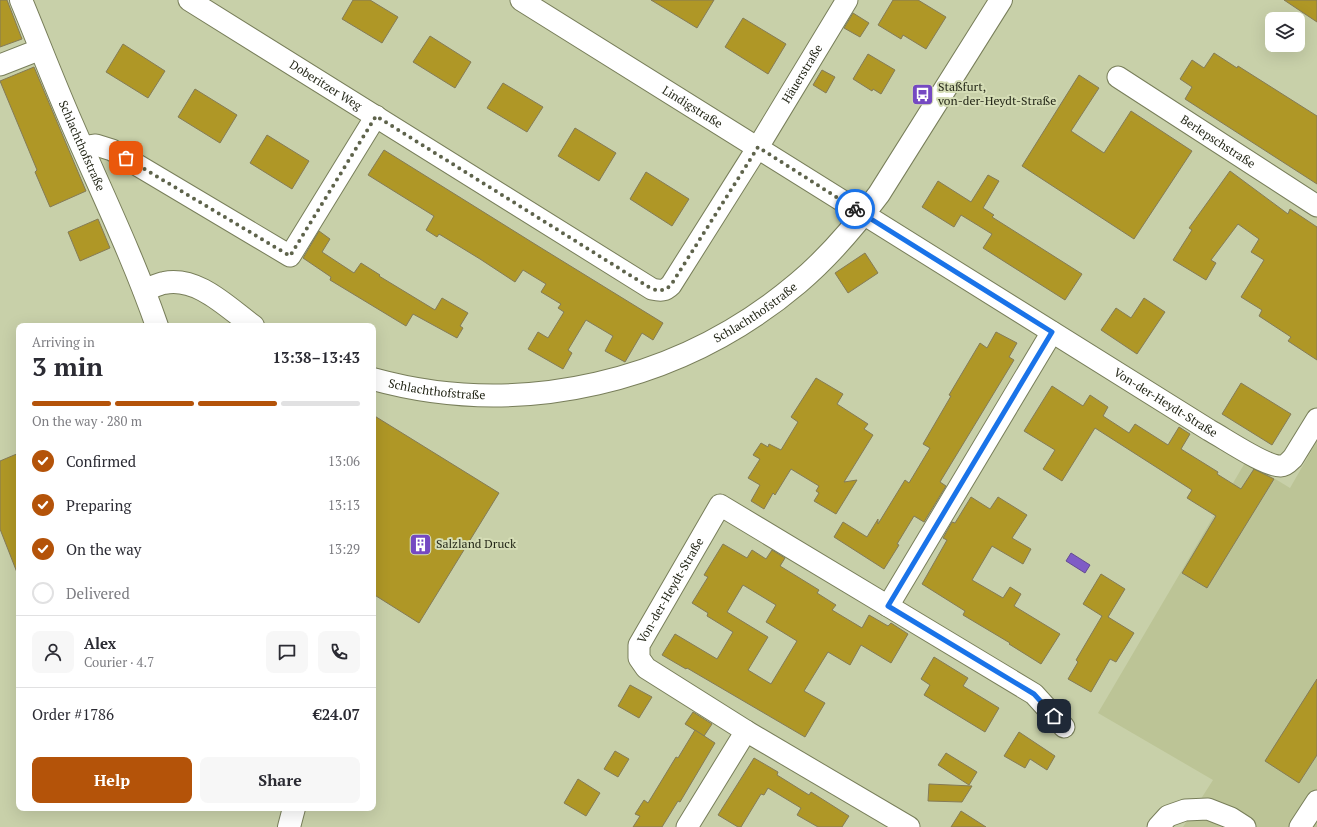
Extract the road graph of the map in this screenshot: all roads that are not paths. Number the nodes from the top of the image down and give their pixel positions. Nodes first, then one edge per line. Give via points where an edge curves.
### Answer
1 (21, 0) edge
2 (189, 0) edge
3 (521, 0) edge
4 (847, 0) edge
5 (1001, 0) edge
6 (41, 49) junction
7 (0, 65) edge
8 (1118, 77) dead end
9 (376, 116) junction
10 (82, 147) junction
11 (758, 147) junction
12 (1317, 206) edge
13 (863, 215) junction
14 (144, 290) junction
15 (156, 323) edge
16 (249, 323) edge
17 (1052, 332) junction
18 (376, 380) edge
19 (1317, 419) edge
20 (888, 606) junction
21 (1064, 727) dead end
22 (746, 731) junction
23 (1317, 801) edge
24 (293, 811) edge
25 (290, 827) edge
26 (687, 827) edge
27 (909, 827) edge
28 (1158, 827) edge
29 (1246, 827) edge
30 (1300, 827) edge

1 - 6 street, Schlachthofstraße
2 - 9 street, Doberitzer Weg
3 - 11 street, Lindigstraße
4 - 11 street, Häuerstraße
5 - 13 street, Schlachthofstraße
6 - 7 street
6 - 10 street, Schlachthofstraße
8 - 12 street, Berlepschstraße
9 - 10 street via 290,256 112,150 96,145
9 - 11 street, Doberitzer Weg via 652,289 661,291 671,285
10 - 14 street, Schlachthofstraße
11 - 13 street, Lindigstraße
13 - 17 street, Von-der-Heydt-Straße
13 - 18 street, Schlachthofstraße via 845,237 782,297 740,326 669,362 577,388 511,395 449,394
14 - 15 street, Schlachthofstraße
14 - 16 street via 172,282 196,286
17 - 19 street, Von-der-Heydt-Straße via 1216,434 1274,466 1282,466 1293,458
17 - 20 street
20 - 21 street, Von-der-Heydt-Straße via 1034,694
20 - 22 street, Von-der-Heydt-Straße via 720,505 639,645 639,658 646,668
22 - 26 street
22 - 27 street
23 - 30 street
24 - 25 street
28 - 29 street via 1168,816 1185,810 1208,809

